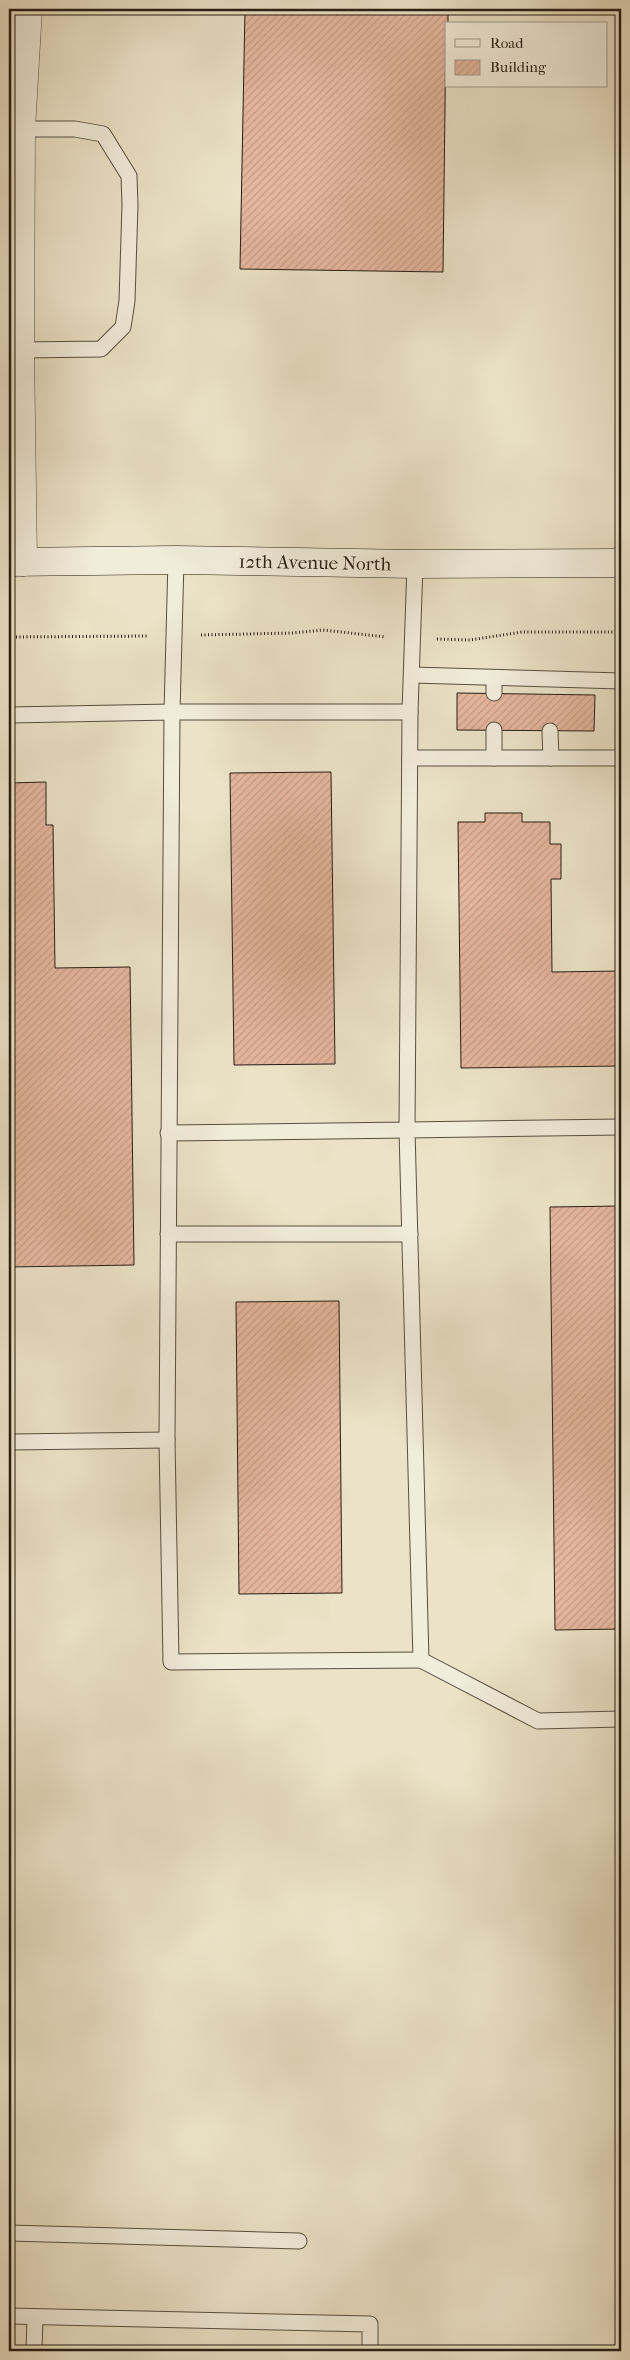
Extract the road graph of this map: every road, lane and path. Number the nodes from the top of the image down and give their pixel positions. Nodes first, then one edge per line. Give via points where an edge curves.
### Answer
1 (22, 9) edge
2 (21, 129) junction
3 (14, 321) edge
4 (20, 350) junction
5 (176, 560) junction
6 (16, 562) edge
7 (415, 564) junction
8 (621, 564) edge
9 (621, 632) edge
10 (173, 636) junction
11 (9, 637) edge
12 (413, 638) junction
13 (412, 675) junction
14 (494, 678) junction
15 (621, 681) edge
16 (494, 693) dead end
17 (172, 712) junction
18 (410, 712) junction
19 (9, 715) edge
20 (494, 730) dead end
21 (550, 731) dead end
22 (410, 758) junction
23 (494, 758) junction
24 (551, 758) junction
25 (621, 758) edge
26 (621, 1127) edge
27 (407, 1130) junction
28 (168, 1133) junction
29 (168, 1234) junction
30 (410, 1234) junction
31 (167, 1440) junction
32 (9, 1442) edge
33 (421, 1660) junction
34 (621, 1719) edge
35 (9, 2233) edge
36 (299, 2241) dead end
37 (9, 2316) edge
38 (35, 2317) junction
39 (34, 2351) edge
40 (370, 2351) edge

1 - 2 main road
2 - 3 main road
2 - 4 lane via 74,129 103,134 129,176 130,205 127,301 123,327 101,349
3 - 4 main road
4 - 6 main road
5 - 6 main road, 12th Avenue North
5 - 7 main road, 12th Avenue North
5 - 10 lane
7 - 8 main road, 12th Avenue North
7 - 12 lane
9 - 12 path via 522,632 470,640
10 - 11 path
10 - 12 path via 323,630 373,637
10 - 17 lane
12 - 13 lane
13 - 14 lane
13 - 18 lane
14 - 15 lane via 549,686
14 - 16 lane
17 - 18 lane
17 - 19 lane
17 - 28 lane
18 - 22 lane
20 - 23 lane
21 - 24 lane
22 - 23 lane
22 - 27 lane
23 - 24 lane
24 - 25 lane
26 - 27 lane
27 - 28 lane
27 - 30 lane
28 - 29 lane
29 - 30 lane
29 - 31 lane
30 - 33 lane
31 - 32 lane
31 - 33 lane via 171,1662
33 - 34 lane via 538,1721
35 - 36 lane
37 - 38 lane
38 - 39 lane
38 - 40 lane via 370,2324

